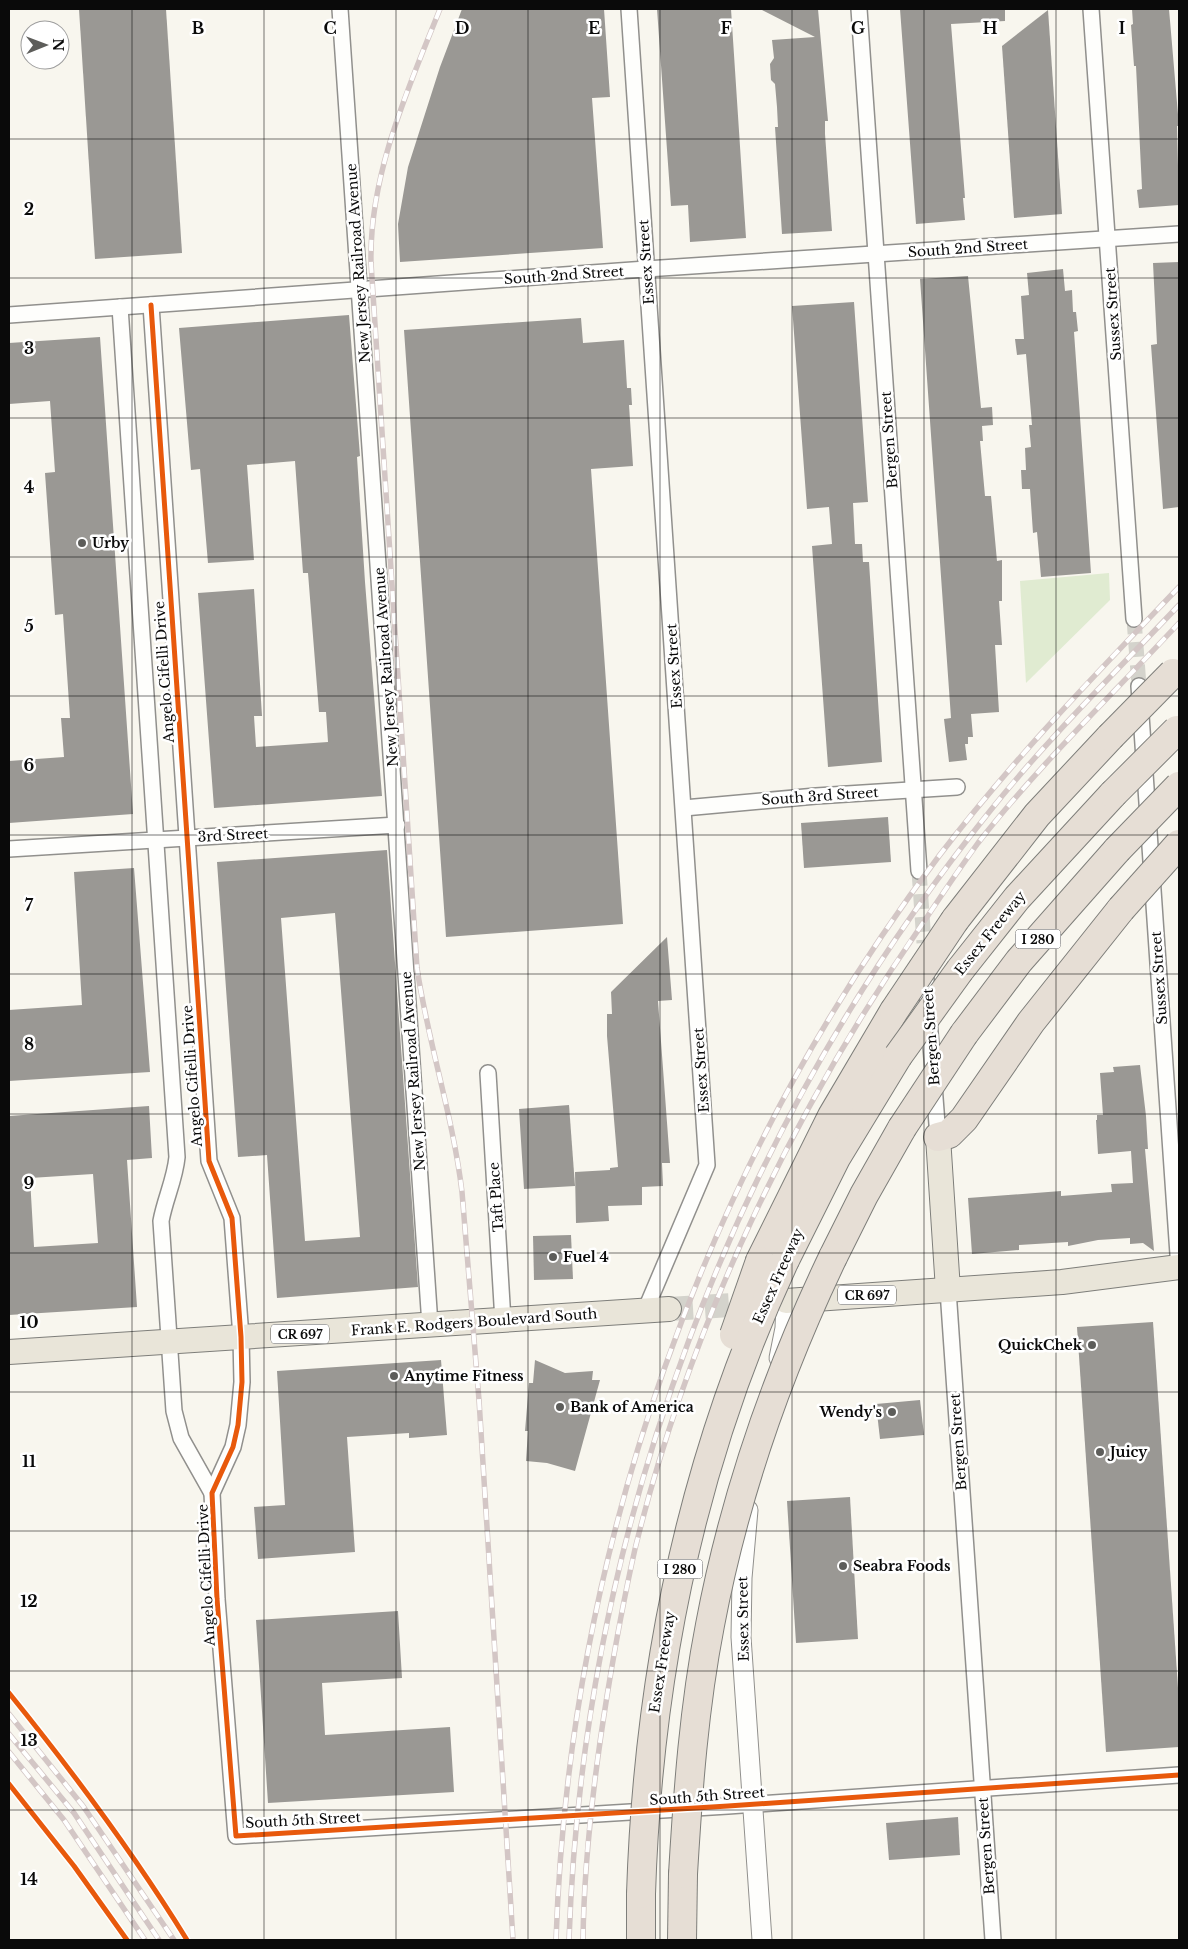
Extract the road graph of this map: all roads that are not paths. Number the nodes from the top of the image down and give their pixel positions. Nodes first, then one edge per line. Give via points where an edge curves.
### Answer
1 (340, 9) edge
2 (629, 9) edge
3 (859, 9) edge
4 (1091, 9) edge
5 (1179, 234) edge
6 (1107, 240) junction
7 (876, 254) junction
8 (646, 269) junction
9 (360, 290) junction
10 (151, 305) junction
11 (120, 307) junction
12 (9, 315) edge
13 (1134, 619) tunnel mouth
14 (1176, 670) edge
15 (1138, 686) tunnel mouth
16 (1178, 728) edge
17 (1179, 786) edge
18 (957, 787) dead end
19 (913, 789) junction
20 (684, 808) junction
21 (397, 825) junction
22 (186, 838) junction
23 (155, 840) junction
24 (1179, 844) edge
25 (9, 849) edge
26 (919, 871) tunnel mouth
27 (924, 943) tunnel mouth
28 (488, 1073) dead end
29 (938, 1137) junction
30 (772, 1261) junction
31 (1179, 1268) edge
32 (948, 1290) junction
33 (786, 1301) joint
34 (669, 1309) tunnel mouth
35 (645, 1311) junction
36 (503, 1321) junction
37 (430, 1325) junction
38 (241, 1337) junction
39 (169, 1342) junction
40 (9, 1352) edge
41 (212, 1493) junction
42 (1179, 1775) edge
43 (982, 1788) junction
44 (754, 1805) junction
45 (236, 1836) joint
46 (640, 1940) edge
47 (682, 1940) edge
48 (762, 1940) edge
49 (993, 1940) edge

1 - 9 street, New Jersey Railroad Avenue
2 - 8 street, Essex Street
3 - 7 street, Bergen Street
4 - 6 street, Sussex Street
5 - 6 street, South 2nd Street
6 - 7 street, South 2nd Street
6 - 13 street, Sussex Street
7 - 8 street, South 2nd Street
7 - 19 street, Bergen Street
8 - 9 street, South 2nd Street
8 - 20 street, Essex Street
9 - 10 street, South 2nd Street
9 - 21 street, New Jersey Railroad Avenue
10 - 11 street, South 2nd Street
10 - 22 street, Angelo Cifelli Drive
11 - 12 street, South 2nd Street
11 - 23 street, Angelo Cifelli Drive
14 - 30 highway, bridge via 1037,815 955,920 894,1011 828,1124
15 - 31 street, Sussex Street
16 - 30 highway, Essex Freeway / I 280, bridge via 1017,898 960,970 898,1056
17 - 47 highway, I 280, bridge via 1117,850 1031,948 964,1034 902,1128 864,1195 802,1323 773,1398 743,1491 710,1626 694,1732 683,1874
18 - 19 street, South 3rd Street
19 - 20 street, South 3rd Street
19 - 26 street, Bergen Street
20 - 35 street, Essex Street via 707,1166
21 - 22 street, 3rd Street
21 - 37 street, New Jersey Railroad Avenue
22 - 23 street, 3rd Street
22 - 38 street, Angelo Cifelli Drive via 209,1161 232,1218
23 - 25 street, 3rd Street
23 - 39 street, Angelo Cifelli Drive via 177,1157 176,1172 161,1220
24 - 29 highway, bridge via 1121,909 1031,1022 970,1112 954,1130
27 - 29 street, Bergen Street
28 - 36 street, Taft Place
29 - 32 main road, Bergen Street
30 - 46 highway, Essex Freeway / I 280, bridge via 759,1316 712,1448 669,1616 646,1788
31 - 32 main road, CR 697 via 1062,1282
32 - 33 main road, CR 697
32 - 43 street, Bergen Street
33 - 44 street, Essex Street via 782,1344 750,1493 742,1578 741,1637
34 - 35 main road, Frank E. Rodgers Boulevard South / CR 697
35 - 36 main road, Frank E. Rodgers Boulevard South / CR 697
36 - 37 main road, Frank E. Rodgers Boulevard South / CR 697
37 - 38 main road, Frank E. Rodgers Boulevard South / CR 697
38 - 39 main road, Frank E. Rodgers Boulevard South / CR 697
38 - 41 street, Angelo Cifelli Drive via 242,1382 238,1425 233,1447
39 - 40 main road, Frank E. Rodgers Boulevard South / CR 697
39 - 41 street, Angelo Cifelli Drive via 176,1424
41 - 45 street, Angelo Cifelli Drive
42 - 43 street, South 5th Street
43 - 44 street, South 5th Street
43 - 49 street, Bergen Street
44 - 45 street, South 5th Street
44 - 48 street, Essex Street

